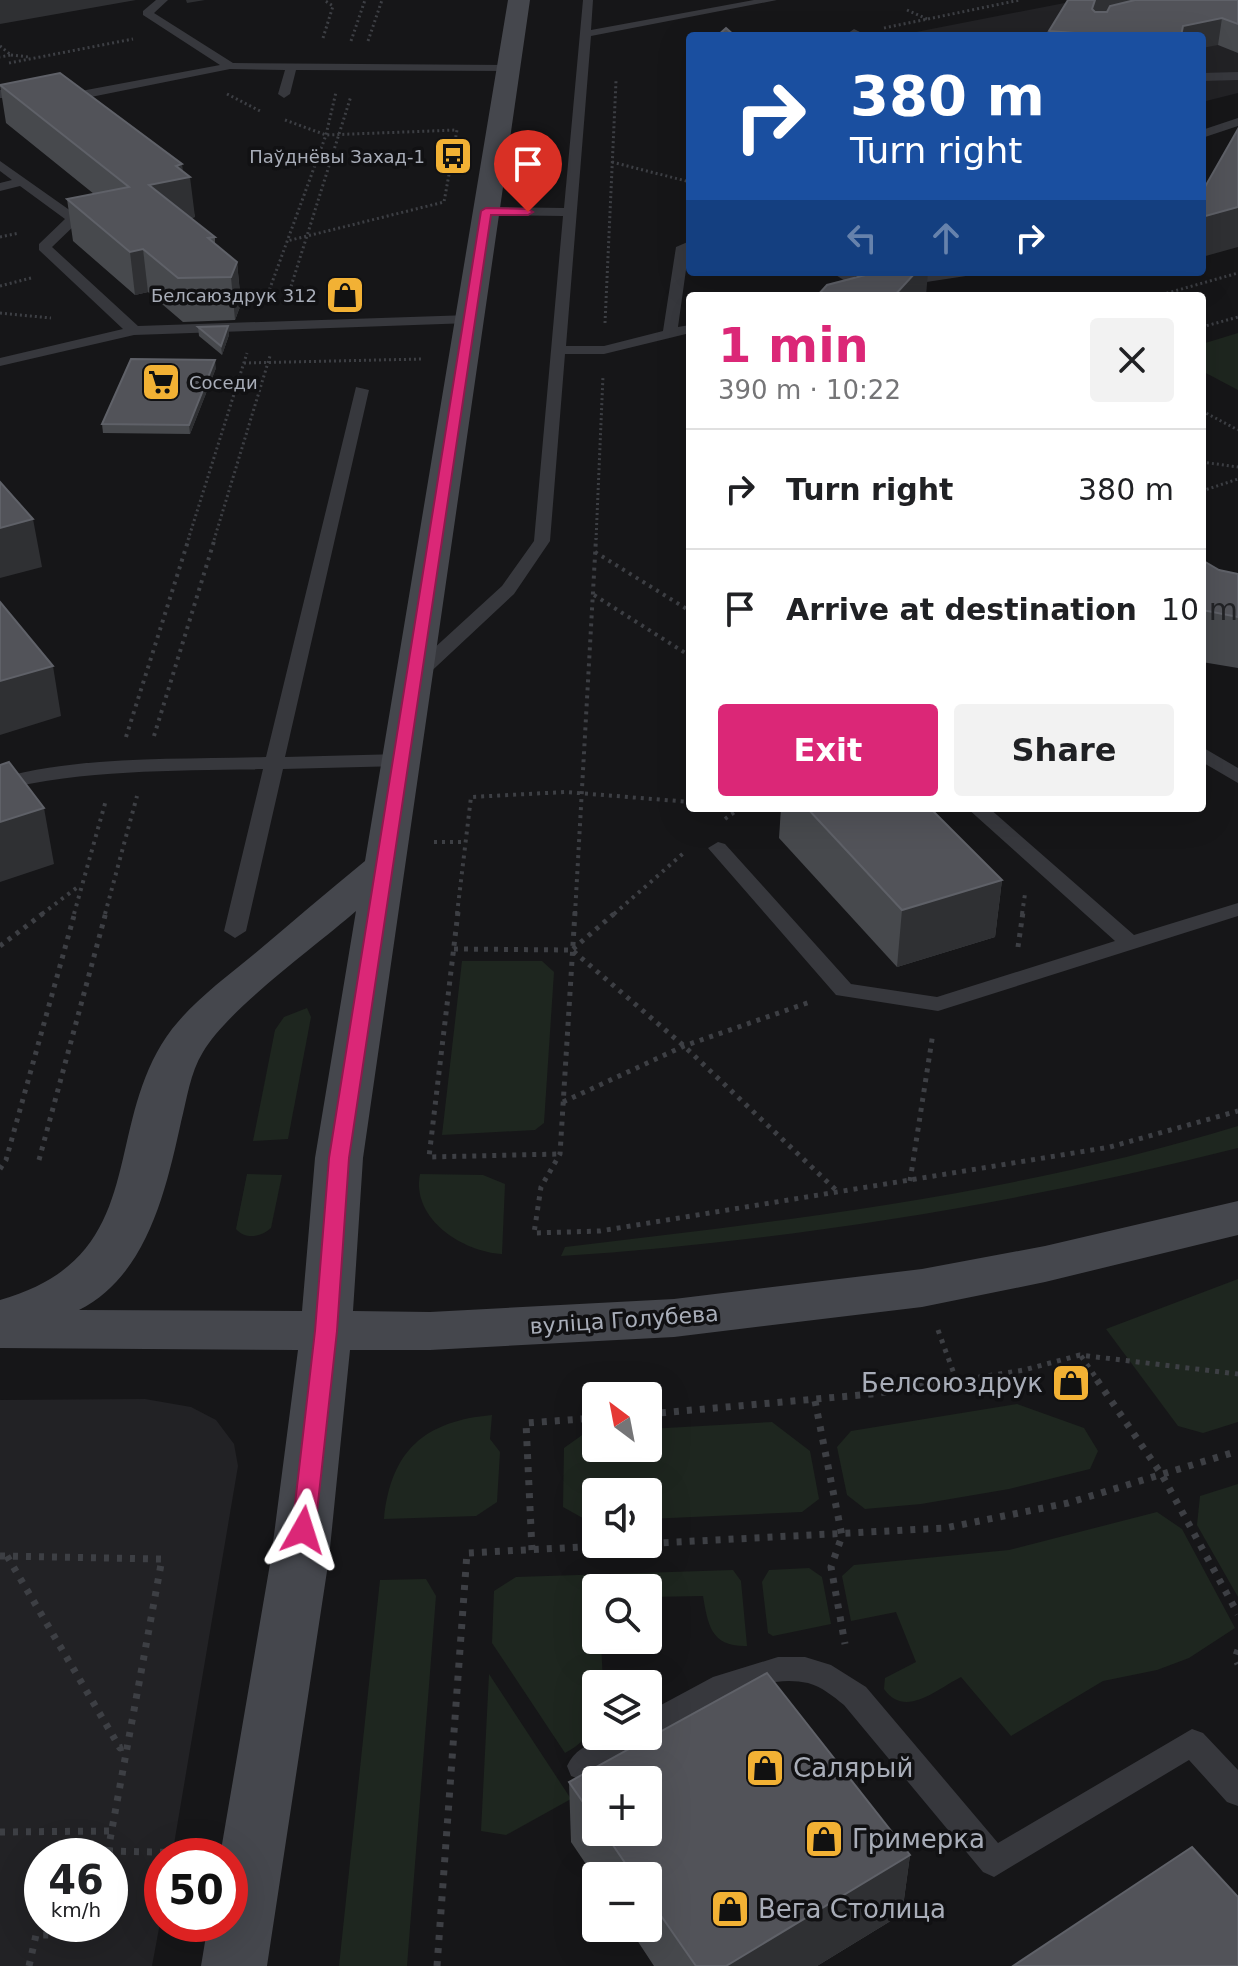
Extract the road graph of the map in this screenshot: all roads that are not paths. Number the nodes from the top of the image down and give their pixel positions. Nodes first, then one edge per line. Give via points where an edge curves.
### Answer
1 (163, 0) edge
2 (519, 0) edge
3 (588, 0) edge
4 (672, 0) edge
5 (772, 0) edge
6 (669, 20) junction
7 (585, 34) junction
8 (292, 65) junction
9 (230, 66) junction
10 (508, 68) junction
11 (1238, 76) edge
12 (1206, 77) edge
13 (0, 94) edge
14 (284, 94) dead end
15 (1238, 122) edge
16 (1206, 133) edge
17 (0, 165) edge
18 (22, 182) junction
19 (0, 187) edge
20 (486, 211) junction
21 (570, 212) junction
22 (686, 246) edge
23 (850, 276) edge
24 (938, 276) edge
25 (876, 285) junction
26 (841, 292) edge
27 (470, 319) junction
28 (686, 330) edge
29 (134, 331) junction
30 (670, 334) junction
31 (558, 355) junction
32 (0, 362) edge
33 (361, 390) dead end
34 (415, 676) junction
35 (1206, 756) edge
36 (401, 760) junction
37 (274, 764) junction
38 (1238, 777) edge
39 (0, 784) edge
40 (982, 812) edge
41 (718, 848) dead end
42 (385, 865) junction
43 (1238, 909) edge
44 (235, 931) dead end
45 (1132, 944) junction
46 (1238, 1218) edge
47 (0, 1319) edge
48 (0, 1329) edge
49 (326, 1331) junction
50 (662, 1721) edge
51 (610, 1750) edge
52 (582, 1766) dead end
53 (1238, 1792) edge
54 (234, 1966) edge

1 - 9 lane via 147,13
2 - 10 main road
3 - 7 lane
4 - 6 lane
5 - 6 lane
6 - 7 lane
7 - 21 lane
8 - 9 lane
8 - 10 lane
8 - 14 lane
9 - 13 lane via 81,95
10 - 20 main road
11 - 12 lane
15 - 16 lane
17 - 18 lane
18 - 19 lane
18 - 29 lane via 73,219 44,247
20 - 21 lane
20 - 27 main road
21 - 31 lane
22 - 30 lane
23 - 25 lane
24 - 25 lane
25 - 26 lane
27 - 29 lane
27 - 34 main road
28 - 30 lane
29 - 32 lane
30 - 31 lane
31 - 34 lane via 544,532 538,550 508,590
33 - 37 lane
34 - 36 main road
35 - 38 lane
36 - 37 lane
36 - 42 main road
37 - 39 lane via 71,770
37 - 44 lane
40 - 45 lane
41 - 45 lane via 844,990 938,1004
42 - 47 main road via 213,1011 181,1049 165,1089 139,1201 101,1267 60,1297
42 - 49 main road via 339,1158
43 - 45 lane
46 - 49 main road, вуліца Голубева via 922,1288 674,1318 528,1328
48 - 49 main road, вуліца Голубева
49 - 54 main road via 300,1558
50 - 53 lane via 747,1676 804,1668 820,1671 855,1696 994,1862 1192,1742
51 - 52 lane

